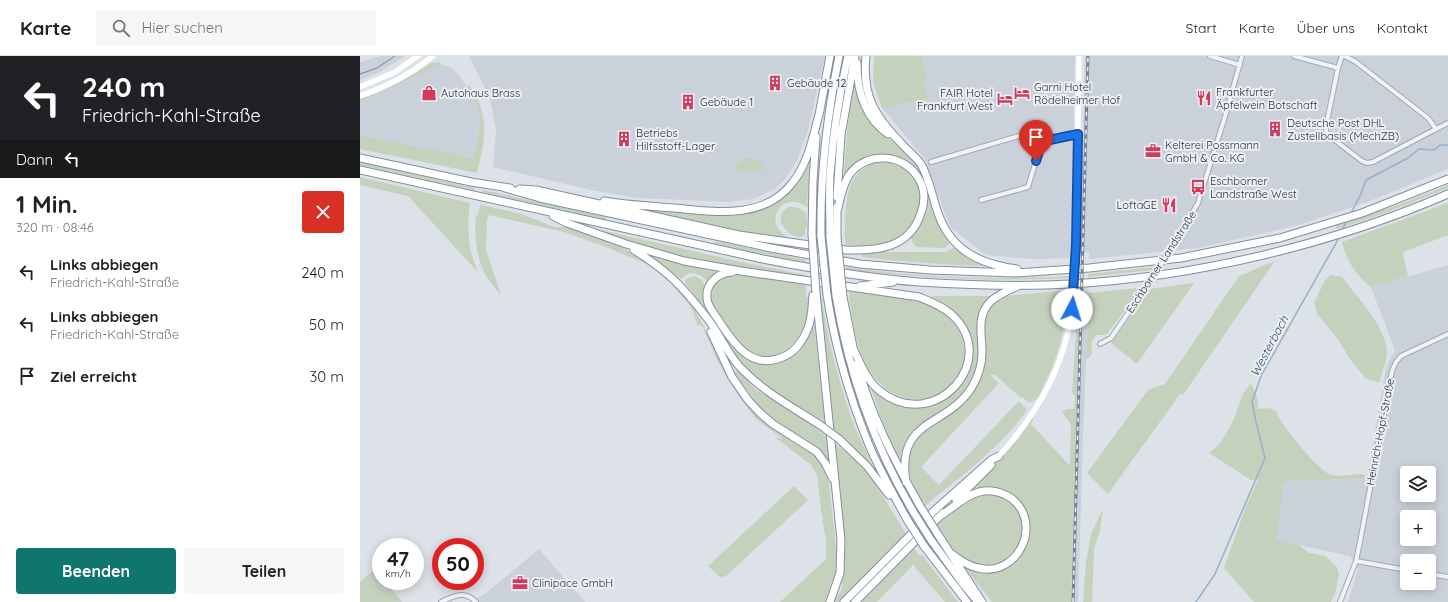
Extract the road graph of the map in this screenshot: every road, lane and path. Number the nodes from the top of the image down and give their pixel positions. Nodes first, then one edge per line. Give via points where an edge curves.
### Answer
1 (418, 56) edge
2 (433, 56) edge
3 (830, 56) edge
4 (839, 56) edge
5 (848, 56) edge
6 (856, 56) edge
7 (866, 56) edge
8 (1079, 56) edge
9 (1210, 56) edge
10 (1242, 56) edge
11 (1294, 56) edge
12 (1343, 56) edge
13 (1240, 65) junction
14 (1338, 68) junction
15 (360, 87) edge
16 (360, 96) edge
17 (820, 111) junction
18 (1448, 123) edge
19 (1436, 129) junction
20 (1078, 134) junction
21 (1040, 142) junction
22 (901, 144) junction
23 (360, 158) edge
24 (931, 162) dead end
25 (360, 170) edge
26 (1448, 179) edge
27 (505, 188) junction
28 (536, 190) junction
29 (1448, 194) edge
30 (981, 200) dead end
31 (544, 211) junction
32 (837, 212) junction
33 (833, 237) junction
34 (626, 244) junction
35 (741, 271) junction
36 (1041, 271) junction
37 (901, 280) junction
38 (1020, 285) junction
39 (849, 286) junction
40 (814, 293) junction
41 (839, 296) junction
42 (701, 311) junction
43 (1448, 334) edge
44 (1100, 344) dead end
45 (853, 348) junction
46 (999, 456) junction
47 (835, 482) junction
48 (906, 482) junction
49 (940, 516) junction
50 (908, 521) junction
51 (952, 554) junction
52 (1356, 561) junction
53 (1400, 569) edge
54 (1436, 575) edge
55 (1448, 577) edge
56 (453, 597) junction
57 (832, 599) edge
58 (441, 602) edge
59 (447, 602) edge
60 (476, 602) edge
61 (844, 602) edge
62 (855, 602) edge
63 (967, 602) edge
64 (978, 602) edge
65 (982, 602) edge
66 (1340, 602) edge

1 - 15 main road via 395,72
2 - 16 main road via 380,89
3 - 17 highway
4 - 50 highway, bridge via 830,102 821,183 821,236 827,295 838,352 854,407 878,464
5 - 33 highway via 839,100 830,175
6 - 22 highway via 859,88 866,109 878,126
6 - 32 highway via 842,135
7 - 22 highway via 866,86 872,106
8 - 20 main road
9 - 13 street
10 - 13 street, Eschborner Landstraße
11 - 14 street
12 - 14 street
12 - 19 street via 1356,62 1428,118
13 - 44 street, Eschborner Landstraße, bridge via 1198,203 1174,245 1111,338
14 - 19 street via 1326,131 1362,161 1373,162
17 - 28 highway via 805,162 793,183 777,197 753,209 716,212 624,204
17 - 40 highway, bridge via 814,164
18 - 19 street
20 - 21 street
20 - 46 main road, bridge via 1074,297 1068,332 1054,374 1035,411
21 - 24 street via 1034,136 1022,135
21 - 30 street via 1028,187
22 - 36 highway via 921,164 942,224 962,249 990,264
23 - 27 highway
25 - 31 highway
26 - 36 highway via 1352,216 1280,238 1181,258
27 - 28 highway
27 - 36 highway via 540,198 771,248 860,264 972,272
28 - 32 highway via 739,235 846,250 877,250 890,246 908,235 921,213 924,202 922,186 915,174 896,159 871,159 850,174 842,190
29 - 38 highway via 1375,223 1338,234 1174,273 1105,282
31 - 34 highway via 567,223
31 - 37 highway via 763,259
32 - 33 highway
33 - 41 highway, bridge
34 - 35 highway via 684,261
34 - 42 highway via 665,270
35 - 39 highway
35 - 40 highway via 719,275 714,279 708,288 708,302 733,342 744,353 759,359 783,357 800,343 810,322
37 - 38 highway
37 - 39 highway
38 - 48 highway via 994,298 984,310 981,320 982,360 975,381 958,403 926,425 912,439 905,457
39 - 45 highway via 919,297 944,309 957,320 964,331 968,343 968,361 961,380 948,394 928,403 908,404 888,396 875,387
40 - 47 highway
41 - 45 highway
41 - 64 highway, bridge via 848,355 865,411 888,465 931,540
42 - 47 highway via 732,377 748,400 773,424 817,452
42 - 50 highway, bridge via 745,372 770,394 839,439 867,466
43 - 52 street, Heinrich-Hopf-Straße via 1401,356 1394,366
45 - 48 highway via 875,418
46 - 49 highway
46 - 61 highway via 945,500
47 - 57 highway via 842,546 838,581
48 - 51 highway, bridge
49 - 51 highway via 970,495 988,491 1008,496 1018,505 1024,517 1024,544 1017,556 1006,564 993,569 979,569
49 - 62 highway
50 - 63 highway, bridge
51 - 65 highway
52 - 53 street
52 - 66 street, Heinrich-Hopf-Straße
54 - 55 street
56 - 58 street
56 - 59 street
56 - 60 street via 462,594

